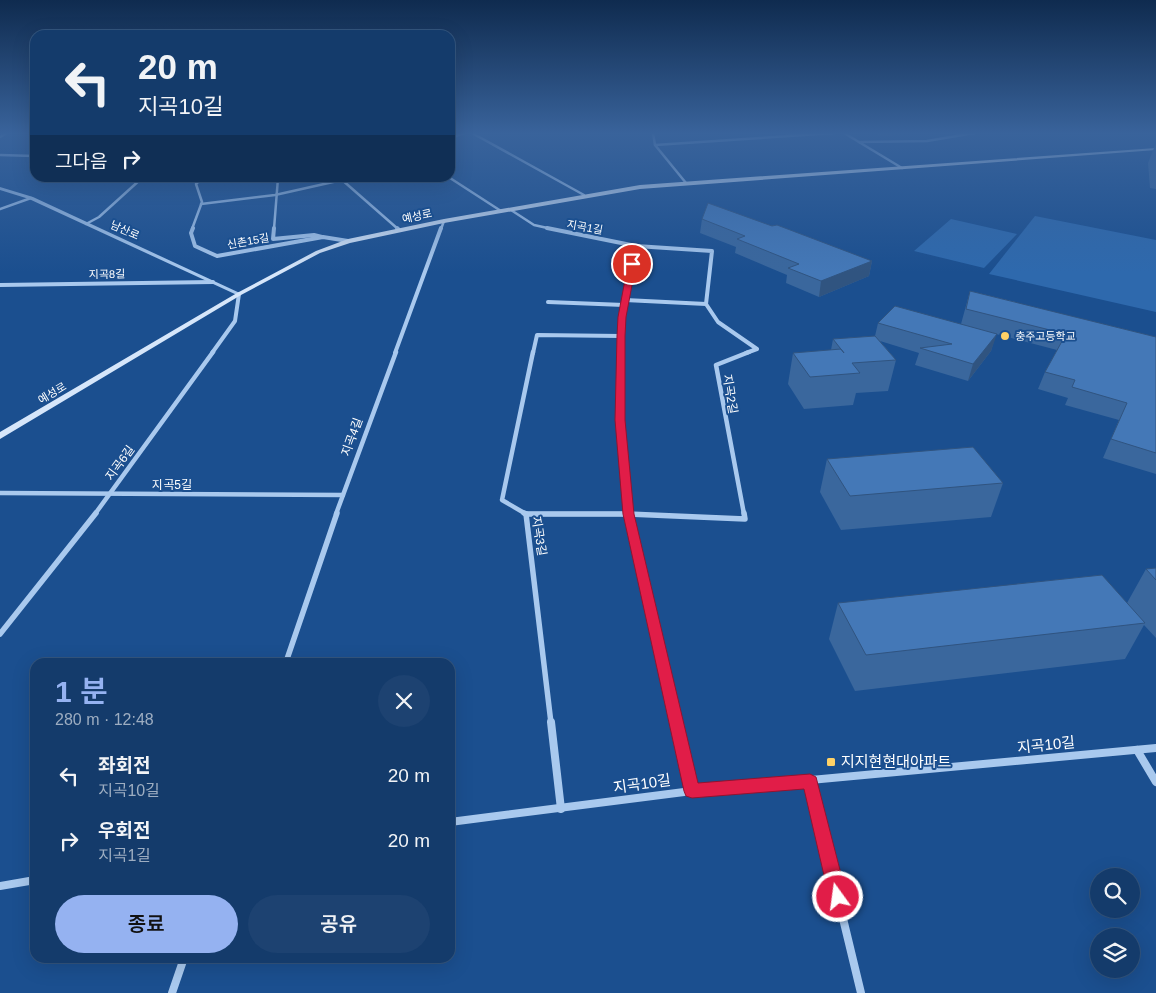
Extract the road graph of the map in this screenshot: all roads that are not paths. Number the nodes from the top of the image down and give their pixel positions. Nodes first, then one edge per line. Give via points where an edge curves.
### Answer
1 (556, 179) edge
2 (683, 179) edge
3 (739, 179) edge
4 (455, 181) edge
5 (138, 182) edge
6 (198, 182) edge
7 (277, 182) edge
8 (329, 182) edge
9 (344, 182) edge
10 (686, 183) junction
11 (0, 188) edge
12 (275, 195) junction
13 (584, 195) junction
14 (31, 198) junction
15 (201, 204) junction
16 (0, 209) edge
17 (512, 210) junction
18 (501, 211) junction
19 (444, 221) junction
20 (86, 224) junction
21 (399, 230) junction
22 (323, 238) junction
23 (348, 241) junction
24 (636, 246) junction
25 (213, 282) junction
26 (0, 285) edge
27 (10, 285) junction
28 (0, 291) edge
29 (239, 294) junction
30 (548, 302) dead end
31 (624, 302) junction
32 (706, 304) junction
33 (621, 336) junction
34 (0, 436) edge
35 (0, 493) edge
36 (110, 495) junction
37 (343, 495) junction
38 (526, 514) junction
39 (628, 514) junction
40 (0, 634) edge
41 (287, 658) edge
42 (1156, 748) edge
43 (1137, 750) junction
44 (810, 782) junction
45 (1156, 782) edge
46 (692, 791) junction
47 (561, 809) junction
48 (455, 821) edge
49 (30, 881) edge
50 (0, 886) edge
51 (182, 963) edge
52 (172, 993) edge
53 (861, 993) edge

1 - 13 street
2 - 10 street
3 - 10 main road, 예성로
4 - 18 street
5 - 20 street via 99,217
6 - 15 street, 신촌15길
7 - 12 street
8 - 12 street
9 - 21 street
10 - 13 main road, 예성로
11 - 14 street, 남산로
12 - 15 street
12 - 22 street via 273,239 314,234
13 - 17 main road, 예성로
14 - 16 street
14 - 20 street, 남산로
15 - 22 street, 신촌15길 via 191,233 195,246 217,256
17 - 18 main road, 예성로
17 - 24 street, 지곡1길 via 541,228
18 - 19 main road, 예성로
19 - 21 main road, 예성로
19 - 37 street, 지곡4길
20 - 25 street, 남산로
21 - 23 main road, 예성로
22 - 23 street, 신촌15길
23 - 29 main road, 예성로 via 318,252
24 - 31 street
24 - 32 street via 712,251
25 - 27 street, 지곡8길
25 - 29 street, 남산로
26 - 27 street, 지곡8길
27 - 28 street
29 - 34 main road, 예성로
29 - 36 street, 지곡6길 via 235,321
30 - 31 street
31 - 32 street
31 - 33 street
32 - 39 street, 지곡2길 via 718,322 757,349 716,365 746,518
33 - 38 street, 지곡3길 via 537,335 502,500
33 - 39 street via 620,420
35 - 36 street, 지곡5길
36 - 37 street, 지곡5길
36 - 40 street, 지곡6길
37 - 41 street, 지곡4길
38 - 39 street
38 - 47 street, 지곡3길
39 - 46 street
42 - 43 street, 지곡10길
43 - 44 street, 지곡10길
43 - 45 street
44 - 46 street, 지곡10길
44 - 53 street
46 - 47 street, 지곡10길
47 - 48 street, 지곡10길
49 - 50 street
51 - 52 street

